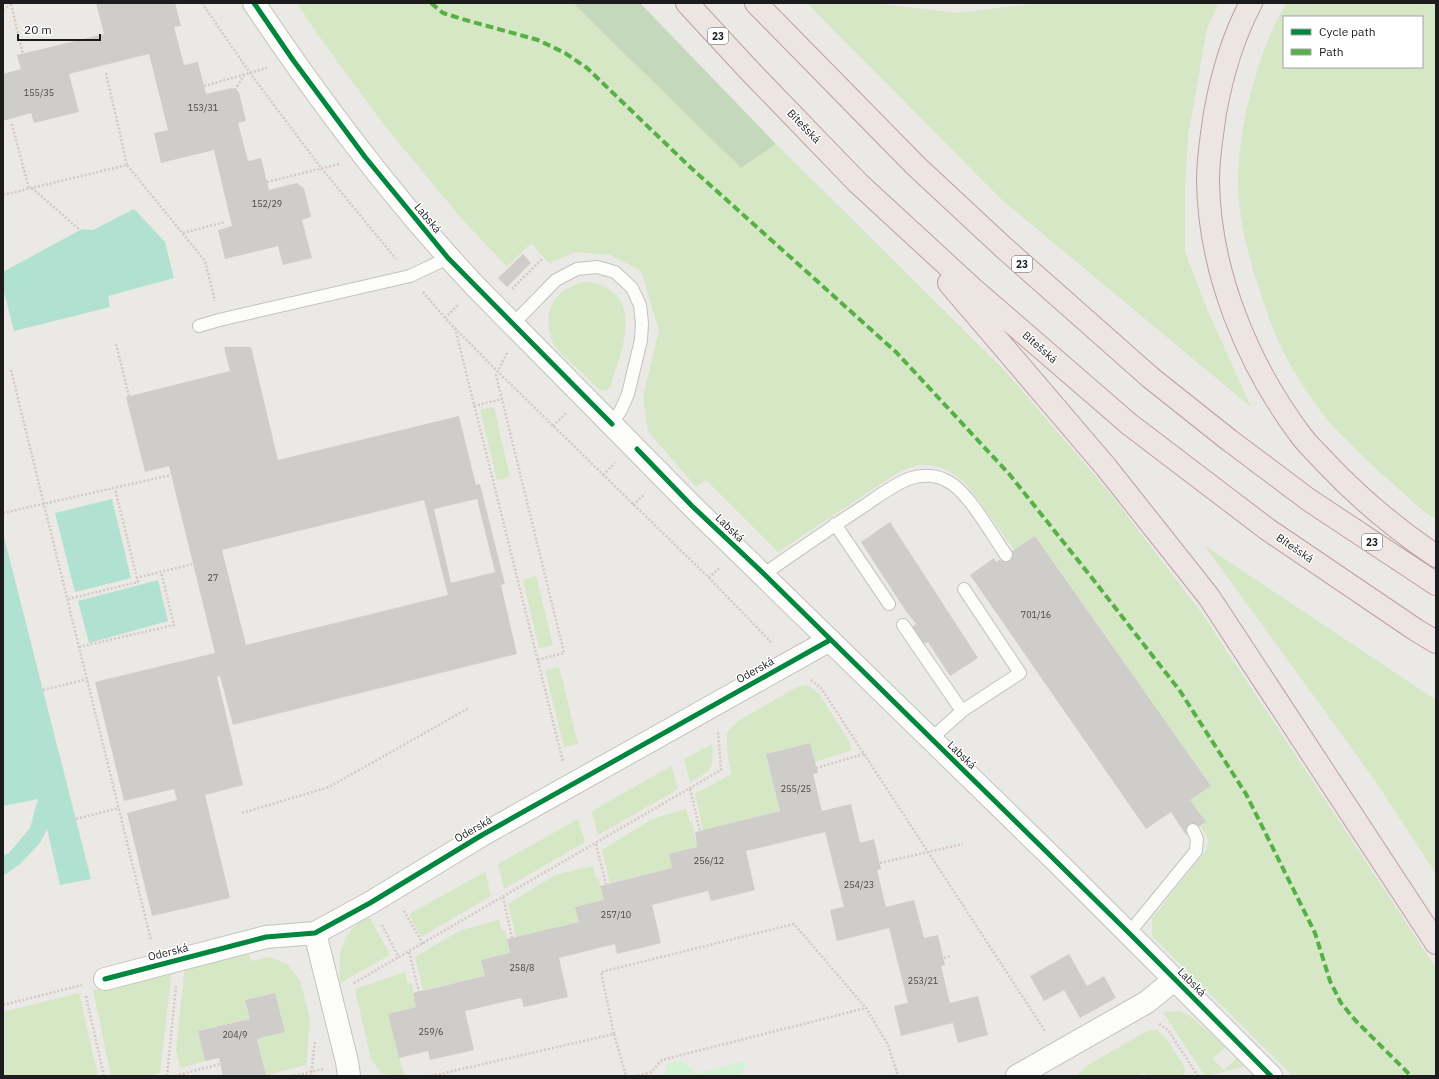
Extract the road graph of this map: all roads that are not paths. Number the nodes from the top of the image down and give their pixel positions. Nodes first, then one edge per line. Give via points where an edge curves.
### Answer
1 (254, 3) edge
2 (687, 3) edge
3 (756, 3) edge
4 (1251, 3) edge
5 (858, 183) junction
6 (448, 258) junction
7 (513, 324) junction
8 (199, 326) dead end
9 (612, 424) junction
10 (835, 524) junction
11 (1006, 555) dead end
12 (1436, 556) edge
13 (764, 574) junction
14 (1436, 584) edge
15 (964, 589) dead end
16 (889, 604) dead end
17 (903, 625) dead end
18 (830, 640) junction
19 (1436, 642) edge
20 (962, 711) junction
21 (931, 739) junction
22 (1193, 830) dead end
23 (1129, 932) junction
24 (315, 933) junction
25 (1436, 943) edge
26 (105, 979) dead end
27 (1175, 979) junction
28 (349, 1076) edge
29 (1018, 1076) edge
30 (1271, 1076) edge

1 - 6 street, Labská via 364,158
2 - 5 highway, Bítešská / 23
3 - 14 highway, 23 via 916,166 1151,378 1309,500
4 - 12 highway via 1235,37 1219,90 1209,150 1210,214 1216,254 1239,327 1257,367 1303,438 1346,484 1408,537
5 - 19 highway, Bítešská / 23 via 972,288 1129,424 1267,529
5 - 25 highway via 952,287 1106,467 1209,598
6 - 7 street, Labská
6 - 8 lane via 410,276
7 - 9 street, Labská
7 - 9 lane via 556,280 576,269 597,267 615,272 632,288 640,305 642,340 628,394
9 - 13 street, Labská via 692,506
10 - 11 lane via 902,482 917,476 935,476 950,482 965,496
10 - 13 lane
10 - 16 lane
13 - 18 street, Labská
15 - 20 lane via 1020,673
17 - 20 lane
18 - 21 street, Labská
18 - 24 street, Oderská via 482,835
20 - 21 lane
21 - 23 street, Labská
22 - 23 lane via 1197,839 1196,851
23 - 27 street, Labská
24 - 26 street, Oderská via 266,937
24 - 28 street
27 - 29 street, Labská via 1147,1002
27 - 30 street, Labská

